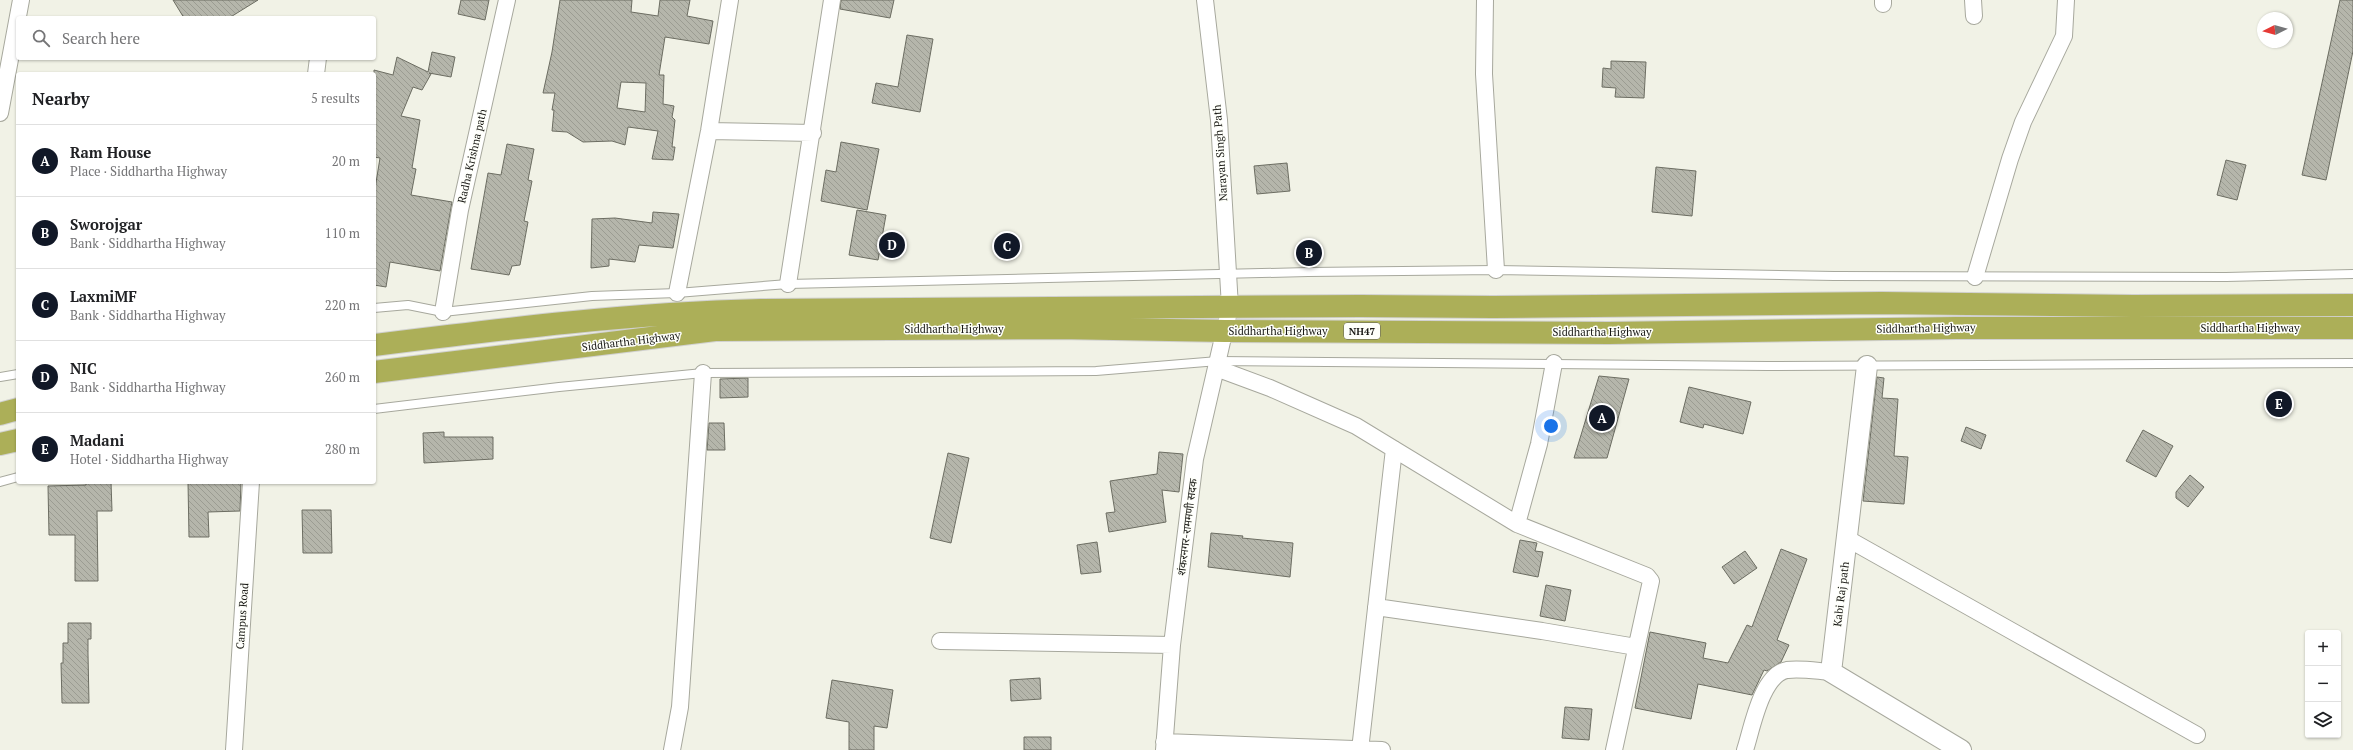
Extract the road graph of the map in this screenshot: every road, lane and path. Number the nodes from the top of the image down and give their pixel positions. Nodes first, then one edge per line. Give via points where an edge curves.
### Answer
1 (21, 0) edge
2 (507, 0) edge
3 (730, 0) edge
4 (832, 0) edge
5 (1206, 0) edge
6 (1485, 0) edge
7 (2066, 0) edge
8 (18, 16) edge
9 (16, 27) edge
10 (318, 60) edge
11 (316, 72) edge
12 (0, 113) edge
13 (709, 131) junction
14 (813, 133) junction
15 (1496, 270) junction
16 (2353, 274) edge
17 (1228, 275) junction
18 (1975, 277) junction
19 (788, 284) junction
20 (677, 292) junction
21 (2353, 305) edge
22 (1230, 307) junction
23 (376, 308) edge
24 (443, 312) junction
25 (2353, 328) edge
26 (1225, 331) junction
27 (376, 344) edge
28 (1554, 363) junction
29 (2353, 363) edge
30 (1217, 365) junction
31 (1866, 366) junction
32 (376, 372) edge
33 (702, 373) junction
34 (16, 374) edge
35 (0, 377) edge
36 (376, 409) edge
37 (16, 410) edge
38 (0, 414) edge
39 (16, 440) edge
40 (0, 444) edge
41 (1394, 449) junction
42 (16, 478) edge
43 (0, 482) edge
44 (251, 484) edge
45 (1517, 524) junction
46 (1848, 539) junction
47 (1376, 608) junction
48 (940, 641) dead end
49 (1172, 645) junction
50 (1636, 647) junction
51 (1831, 672) junction
52 (2197, 735) dead end
53 (1164, 746) edge
54 (234, 750) edge
55 (672, 750) edge
56 (1360, 750) edge
57 (1382, 750) edge
58 (1614, 750) edge
59 (1745, 750) edge
60 (1961, 750) edge

1 - 8 street
2 - 24 street, Radha Krishna path via 460,210
3 - 13 street
4 - 14 street
5 - 17 street, Narayan Singh Path via 1219,120
6 - 15 street via 1484,74
7 - 18 street via 2064,36 2023,122
9 - 12 street
10 - 11 street
13 - 14 street
13 - 20 street
14 - 19 street
15 - 17 lane
15 - 18 lane
16 - 18 lane
17 - 19 lane
17 - 22 street, Narayan Singh Path
19 - 20 lane
20 - 24 lane via 592,296
21 - 22 highway, Siddhartha Highway via 1881,303
22 - 26 street, शंकरनगर-राममणी सदक
22 - 27 highway, Siddhartha Highway via 683,312 575,320
23 - 24 lane via 408,305
25 - 26 highway, Siddhartha Highway / NH47 via 1956,328 1609,333
26 - 30 street, शंकरनगर-राममणी सदक
26 - 32 highway, Siddhartha Highway / NH47 via 1058,328 715,330
28 - 30 lane
28 - 31 lane
28 - 45 street via 1539,444
29 - 31 lane
30 - 33 lane via 1096,371
30 - 41 street via 1316,407 1356,426
30 - 49 street, शंकरनगर-राममणी सदक via 1195,459
31 - 46 street, Kabi Raj path
33 - 36 lane
33 - 55 street via 680,707
34 - 35 lane
37 - 38 highway
39 - 40 highway
41 - 45 street
41 - 47 street
42 - 43 lane
44 - 54 street, Campus Road
45 - 50 street via 1647,576 1651,585
46 - 51 street, Kabi Raj path
46 - 52 street
47 - 50 street
47 - 56 street
48 - 49 street
49 - 53 street, शंकरनगर-राममणी सदक
50 - 58 street
51 - 59 street via 1787,670 1774,676 1763,692
51 - 60 street
53 - 56 street
56 - 57 street

